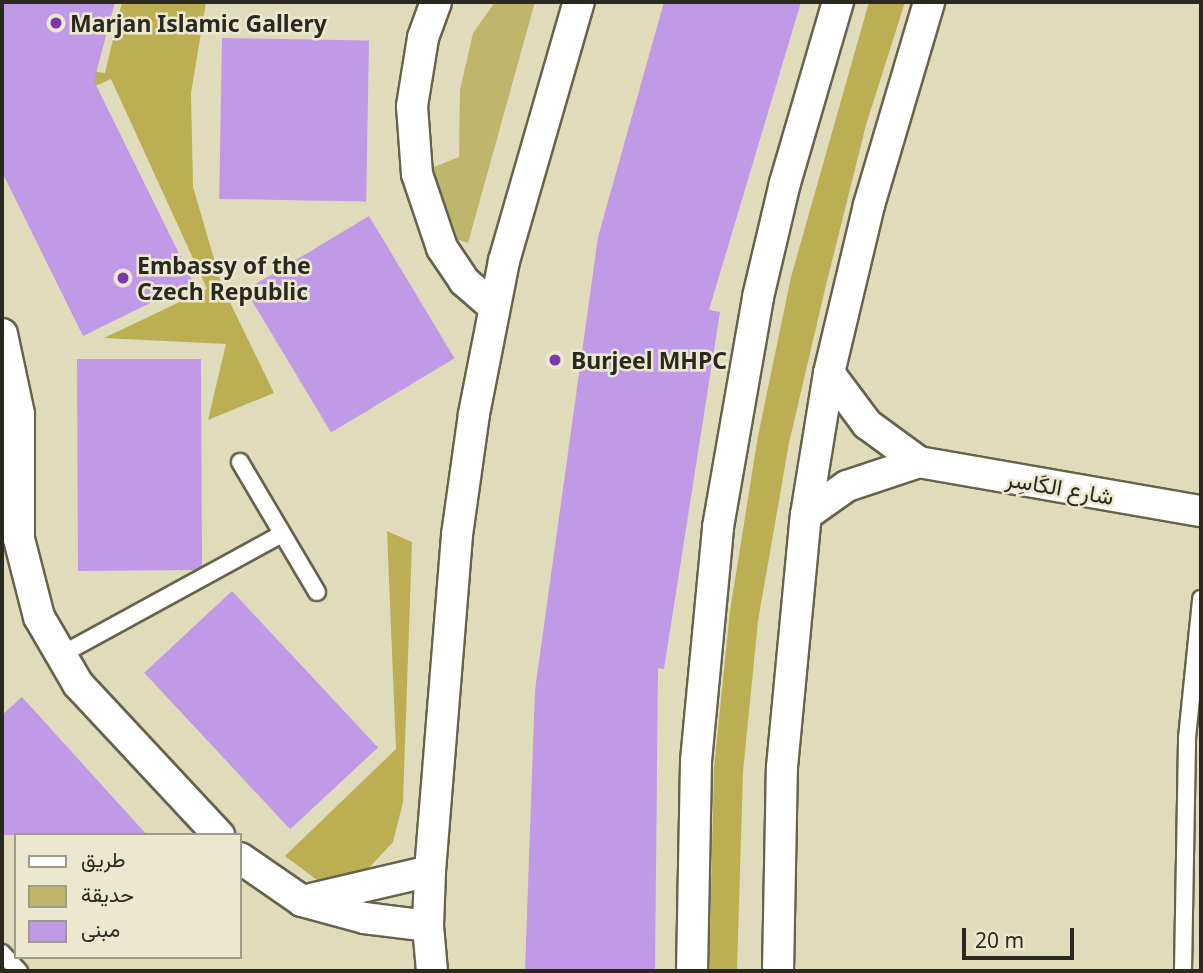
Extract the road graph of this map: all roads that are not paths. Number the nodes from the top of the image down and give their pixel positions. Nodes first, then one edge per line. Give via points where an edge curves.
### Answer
1 (436, 2) edge
2 (579, 2) edge
3 (838, 2) edge
4 (929, 2) edge
5 (494, 307) junction
6 (2, 334) edge
7 (829, 373) junction
8 (240, 462) dead end
9 (919, 462) junction
10 (1201, 511) edge
11 (806, 515) junction
12 (282, 534) junction
13 (317, 592) dead end
14 (1201, 599) edge
15 (59, 656) junction
16 (1197, 675) edge
17 (217, 833) edge
18 (242, 859) edge
19 (430, 871) junction
20 (302, 901) junction
21 (428, 926) junction
22 (2, 953) edge
23 (19, 971) edge
24 (432, 971) edge
25 (692, 971) edge
26 (778, 971) edge
27 (1183, 971) edge

1 - 5 street via 423,38 412,106 417,174 442,248 464,281
2 - 5 street
3 - 25 street via 785,183 758,297 718,527 696,761
4 - 7 street via 869,205
5 - 19 street via 457,535
6 - 15 street via 19,414 19,539 39,617
7 - 9 street, شارع الكَاسِر via 867,424
7 - 11 street
8 - 12 lane
9 - 10 street, شارع الكَاسِر
9 - 11 street, شارع الكَاسِر via 859,481
11 - 26 street via 782,767
12 - 13 lane
12 - 15 lane
14 - 16 lane
15 - 17 street via 103,713
16 - 27 lane via 1183,838
18 - 20 street
19 - 20 street
19 - 21 street
20 - 21 street via 364,918
21 - 24 street
22 - 23 lane

